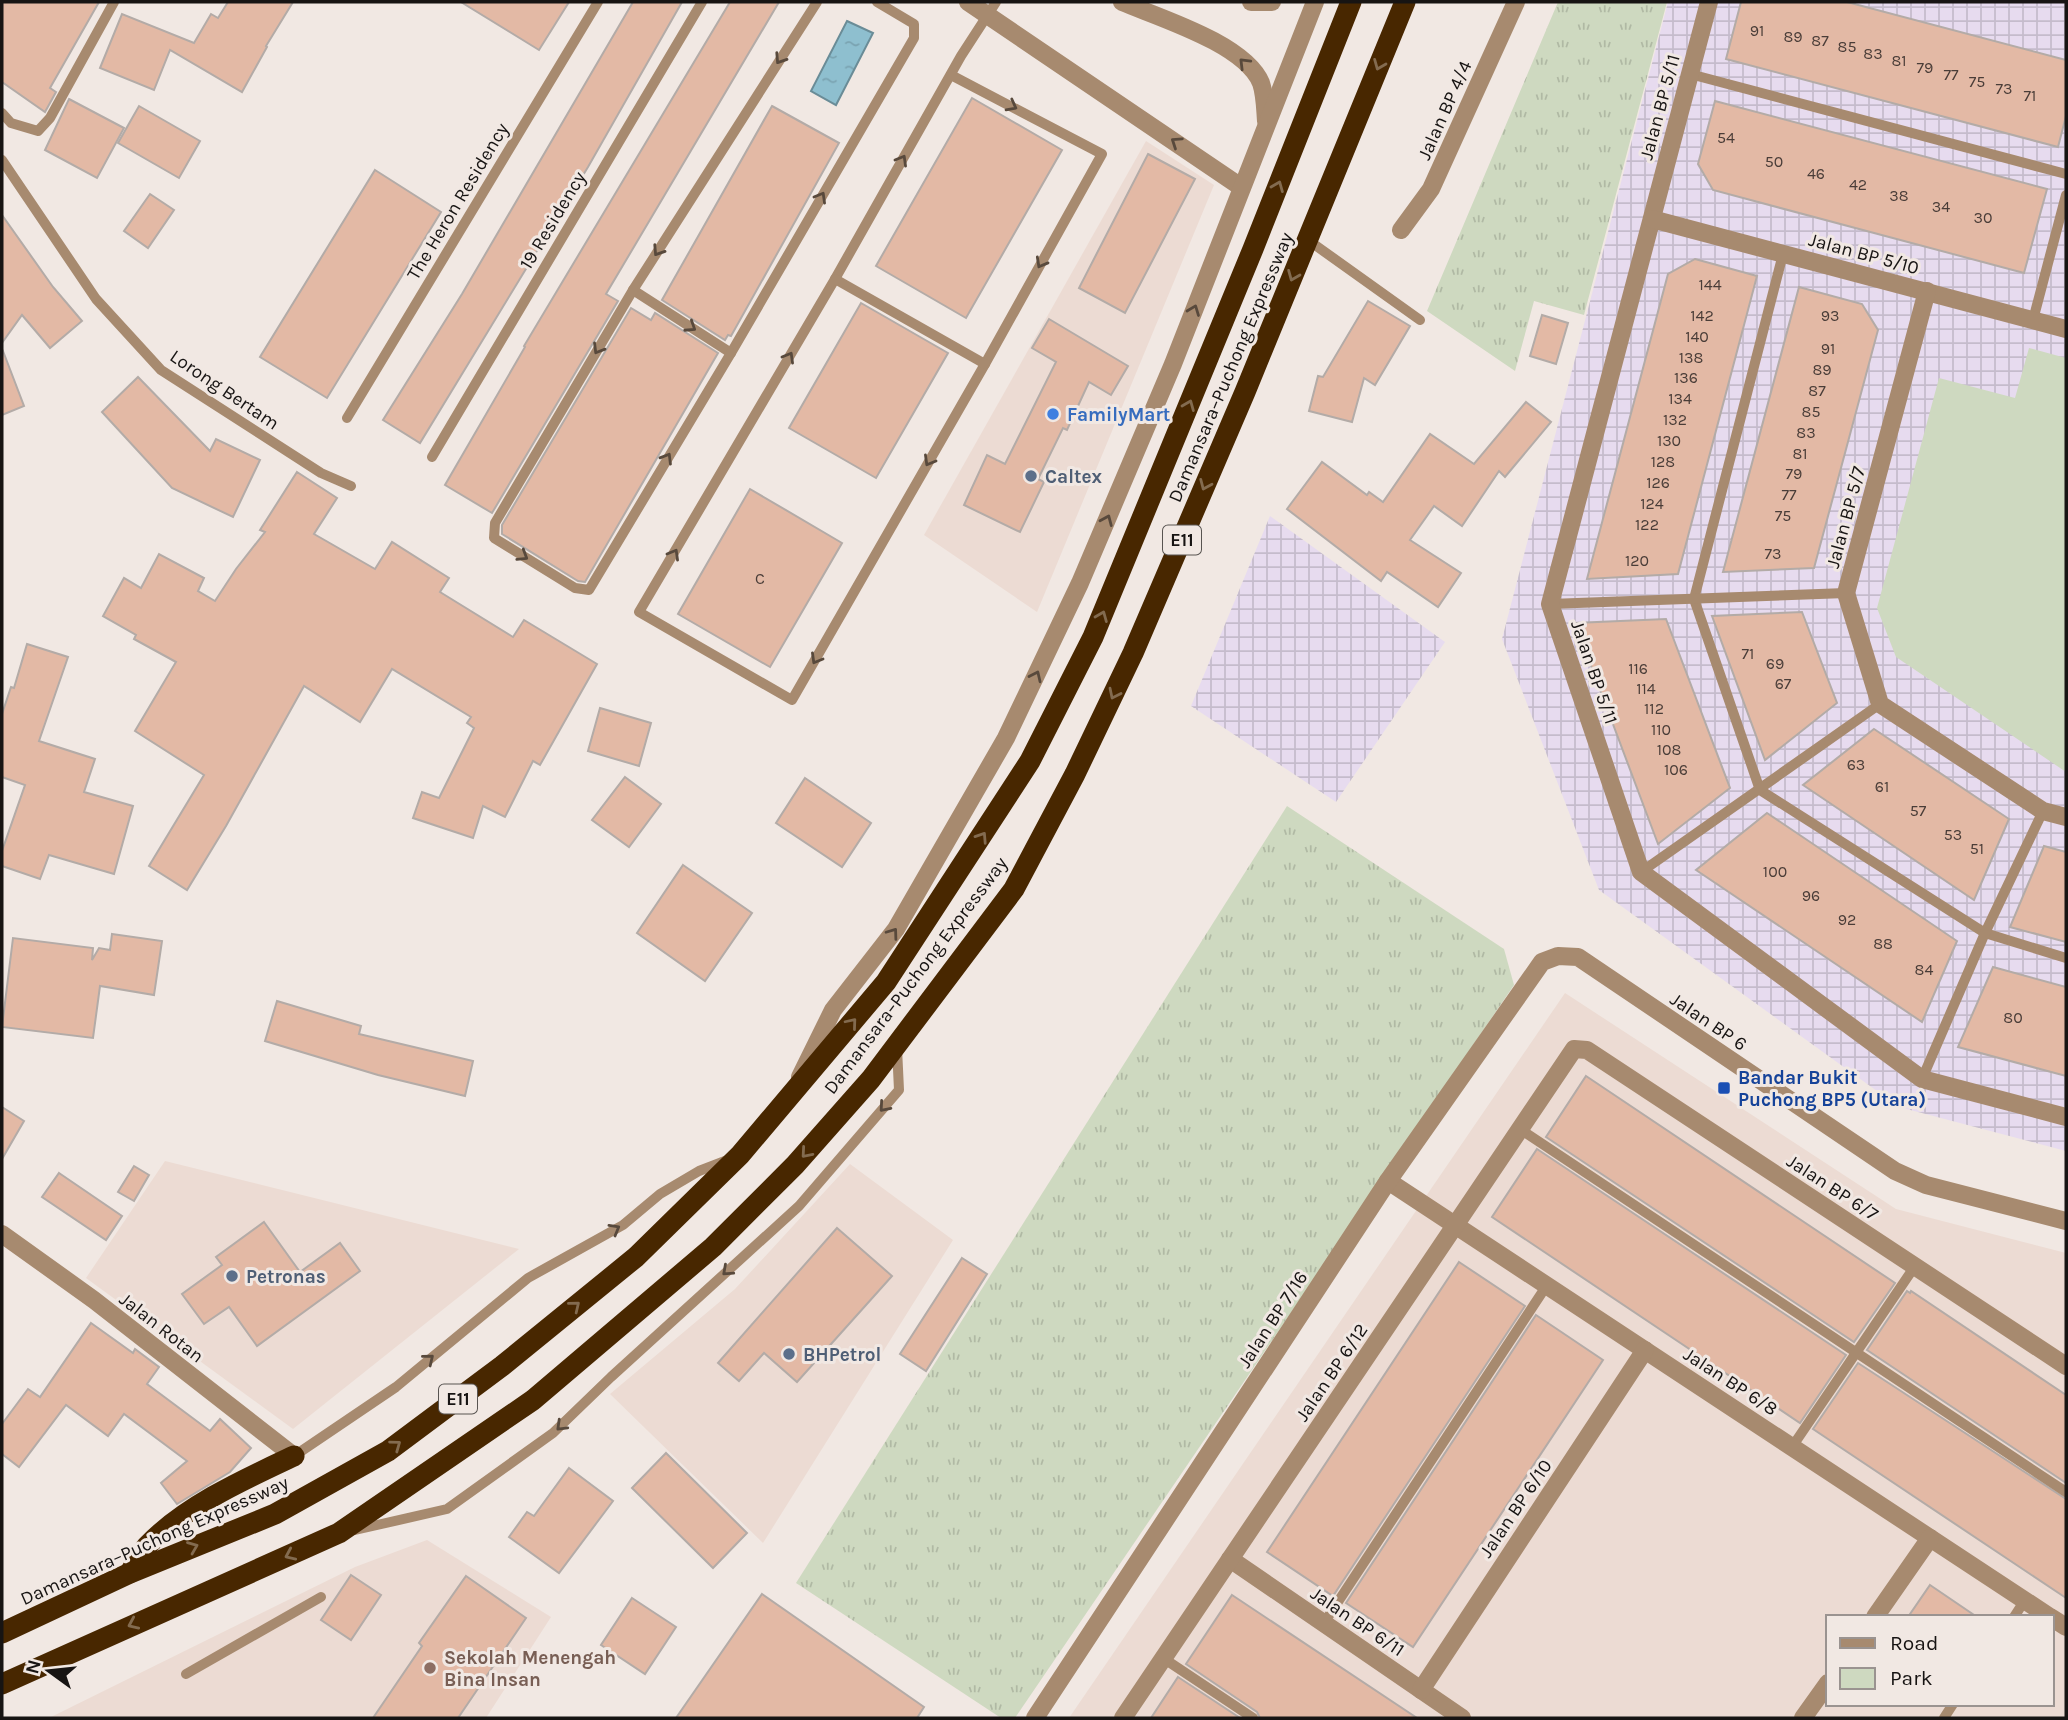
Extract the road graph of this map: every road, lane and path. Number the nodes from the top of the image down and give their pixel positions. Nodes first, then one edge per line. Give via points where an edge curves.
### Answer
1 (114, 2) edge
2 (598, 2) edge
3 (702, 2) edge
4 (817, 2) edge
5 (877, 2) edge
6 (968, 2) edge
7 (1122, 2) edge
8 (1251, 2) edge
9 (1272, 2) edge
10 (1315, 2) edge
11 (1351, 2) edge
12 (1405, 2) edge
13 (1516, 2) edge
14 (1709, 2) edge
15 (992, 8) edge
16 (1690, 74) junction
17 (951, 75) junction
18 (2, 113) edge
19 (1266, 124) junction
20 (2, 160) edge
21 (2066, 174) edge
22 (1241, 187) junction
23 (2066, 195) edge
24 (1652, 219) junction
25 (1401, 230) dead end
26 (1308, 240) junction
27 (1783, 254) junction
28 (835, 279) junction
29 (633, 290) junction
30 (1927, 291) junction
31 (1420, 320) dead end
32 (2034, 320) junction
33 (2066, 328) edge
34 (731, 353) junction
35 (985, 364) junction
36 (347, 418) dead end
37 (432, 457) dead end
38 (351, 486) dead end
39 (1846, 593) junction
40 (1694, 599) junction
41 (1549, 604) junction
42 (1880, 704) junction
43 (1760, 790) junction
44 (2043, 810) junction
45 (2066, 817) edge
46 (1641, 872) junction
47 (1985, 933) junction
48 (1558, 956) joint
49 (2066, 958) edge
50 (897, 1044) junction
51 (1574, 1049) joint
52 (1922, 1079) junction
53 (792, 1094) junction
54 (2066, 1117) edge
55 (1520, 1129) junction
56 (740, 1155) junction
57 (1388, 1181) junction
58 (2066, 1221) edge
59 (1456, 1225) junction
60 (2, 1234) edge
61 (1915, 1266) junction
62 (1547, 1285) junction
63 (1645, 1350) junction
64 (1857, 1352) junction
65 (2066, 1366) edge
66 (1792, 1447) junction
67 (294, 1456) junction
68 (2066, 1492) edge
69 (339, 1533) junction
70 (1930, 1538) junction
71 (1230, 1559) junction
72 (130, 1573) junction
73 (321, 1597) dead end
74 (2025, 1600) junction
75 (1876, 1615) edge
76 (2015, 1615) edge
77 (2047, 1615) edge
78 (1324, 1623) junction
79 (2, 1633) edge
80 (1163, 1658) junction
81 (186, 1674) dead end
82 (2, 1685) edge
83 (1826, 1686) edge
84 (1420, 1690) junction
85 (1459, 1717) edge
86 (1035, 1718) edge
87 (1123, 1718) edge
88 (1253, 1718) edge
89 (1803, 1718) edge

1 - 18 lane via 50,118 38,131 11,123
2 - 36 lane, The Heron Residency
3 - 37 lane, 19 Residency
4 -> 29 lane
34 -> 5 lane via 914,38 914,24
6 - 15 street
19 -> 7 street via 1260,82 1244,59 1214,41
8 - 9 street
10 - 19 street
53 -> 11 highway, Damansara–Puchong Expressway / E11 via 886,982 1030,761 1093,637
12 -> 26 highway, Damansara–Puchong Expressway / E11
13 - 25 street, Jalan BP 4/4 via 1431,189
14 - 16 street, Jalan BP 5/11
15 - 17 lane
22 -> 15 street
16 - 21 lane
16 - 24 street, Jalan BP 5/11
28 -> 17 lane
17 -> 35 lane via 1102,154
19 - 22 street
20 - 38 lane, Lorong Bertam via 96,299 161,370 321,473
53 -> 22 street via 832,1010 896,929 1006,738 1080,583 1173,364
23 - 32 lane
24 - 27 street, Jalan BP 5/10
24 - 41 street, Jalan BP 5/11
26 - 31 lane
26 -> 50 highway, Damansara–Puchong Expressway / E11 via 1133,653 1075,774 1014,889
27 - 30 street, Jalan BP 5/10
27 - 40 lane
28 - 35 lane
35 -> 28 lane via 792,700 639,612
29 -> 34 lane
29 -> 34 lane via 495,523 494,538 575,588 589,590
30 - 32 street, Jalan BP 5/10
30 - 39 street, Jalan BP 5/7
32 - 33 street, Jalan BP 5/10
39 - 40 lane
39 - 42 street, Jalan BP 5/7
40 - 41 lane
40 - 43 lane
41 - 46 street, Jalan BP 5/11
42 - 43 lane
42 - 44 street
43 - 46 lane
43 - 47 lane
44 - 45 street
44 - 47 lane
46 - 52 street
47 - 49 lane
47 - 52 lane
48 - 57 street, Jalan BP 7/16 via 1542,961
48 - 58 street, Jalan BP 6 via 1578,957 1895,1171 1926,1185
50 -> 69 highway, Damansara–Puchong Expressway / E11 via 795,1165 713,1247 533,1400
50 -> 69 lane via 899,1090 799,1206 553,1433 447,1509
51 - 55 street, Jalan BP 6/12
51 - 61 street, Jalan BP 6/7 via 1587,1050
52 - 54 street
53 - 56 highway, Damansara–Puchong Expressway / E11
55 - 59 street, Jalan BP 6/12
55 - 64 lane
67 -> 56 lane via 396,1387 528,1278 623,1225 660,1194 699,1171
72 -> 56 highway, Damansara–Puchong Expressway / E11 via 275,1514 388,1451 636,1257
57 - 59 street, Jalan BP 6/8
57 - 86 street, Jalan BP 7/16
59 - 62 street, Jalan BP 6/8
59 - 71 street, Jalan BP 6/12
60 - 67 street, Jalan Rotan
61 - 64 lane
61 - 65 street, Jalan BP 6/7
62 - 63 street, Jalan BP 6/8
62 - 78 lane
63 - 66 street, Jalan BP 6/8
63 - 84 street, Jalan BP 6/10
64 - 66 lane
64 - 68 lane
66 - 70 street, Jalan BP 6/8
67 - 72 highway via 176,1519 146,1548
69 -> 82 highway, Damansara–Puchong Expressway / E11
70 - 74 street, Jalan BP 6/8
70 - 75 street
71 - 78 street, Jalan BP 6/11
71 - 80 street, Jalan BP 6/12
72 - 79 highway, Damansara–Puchong Expressway / E11
73 - 81 lane
74 - 76 lane
74 - 77 street, Jalan BP 6/8
78 - 84 street, Jalan BP 6/11
80 - 87 street, Jalan BP 6/12
80 - 88 lane
83 - 89 street
84 - 85 street, Jalan BP 6/11

